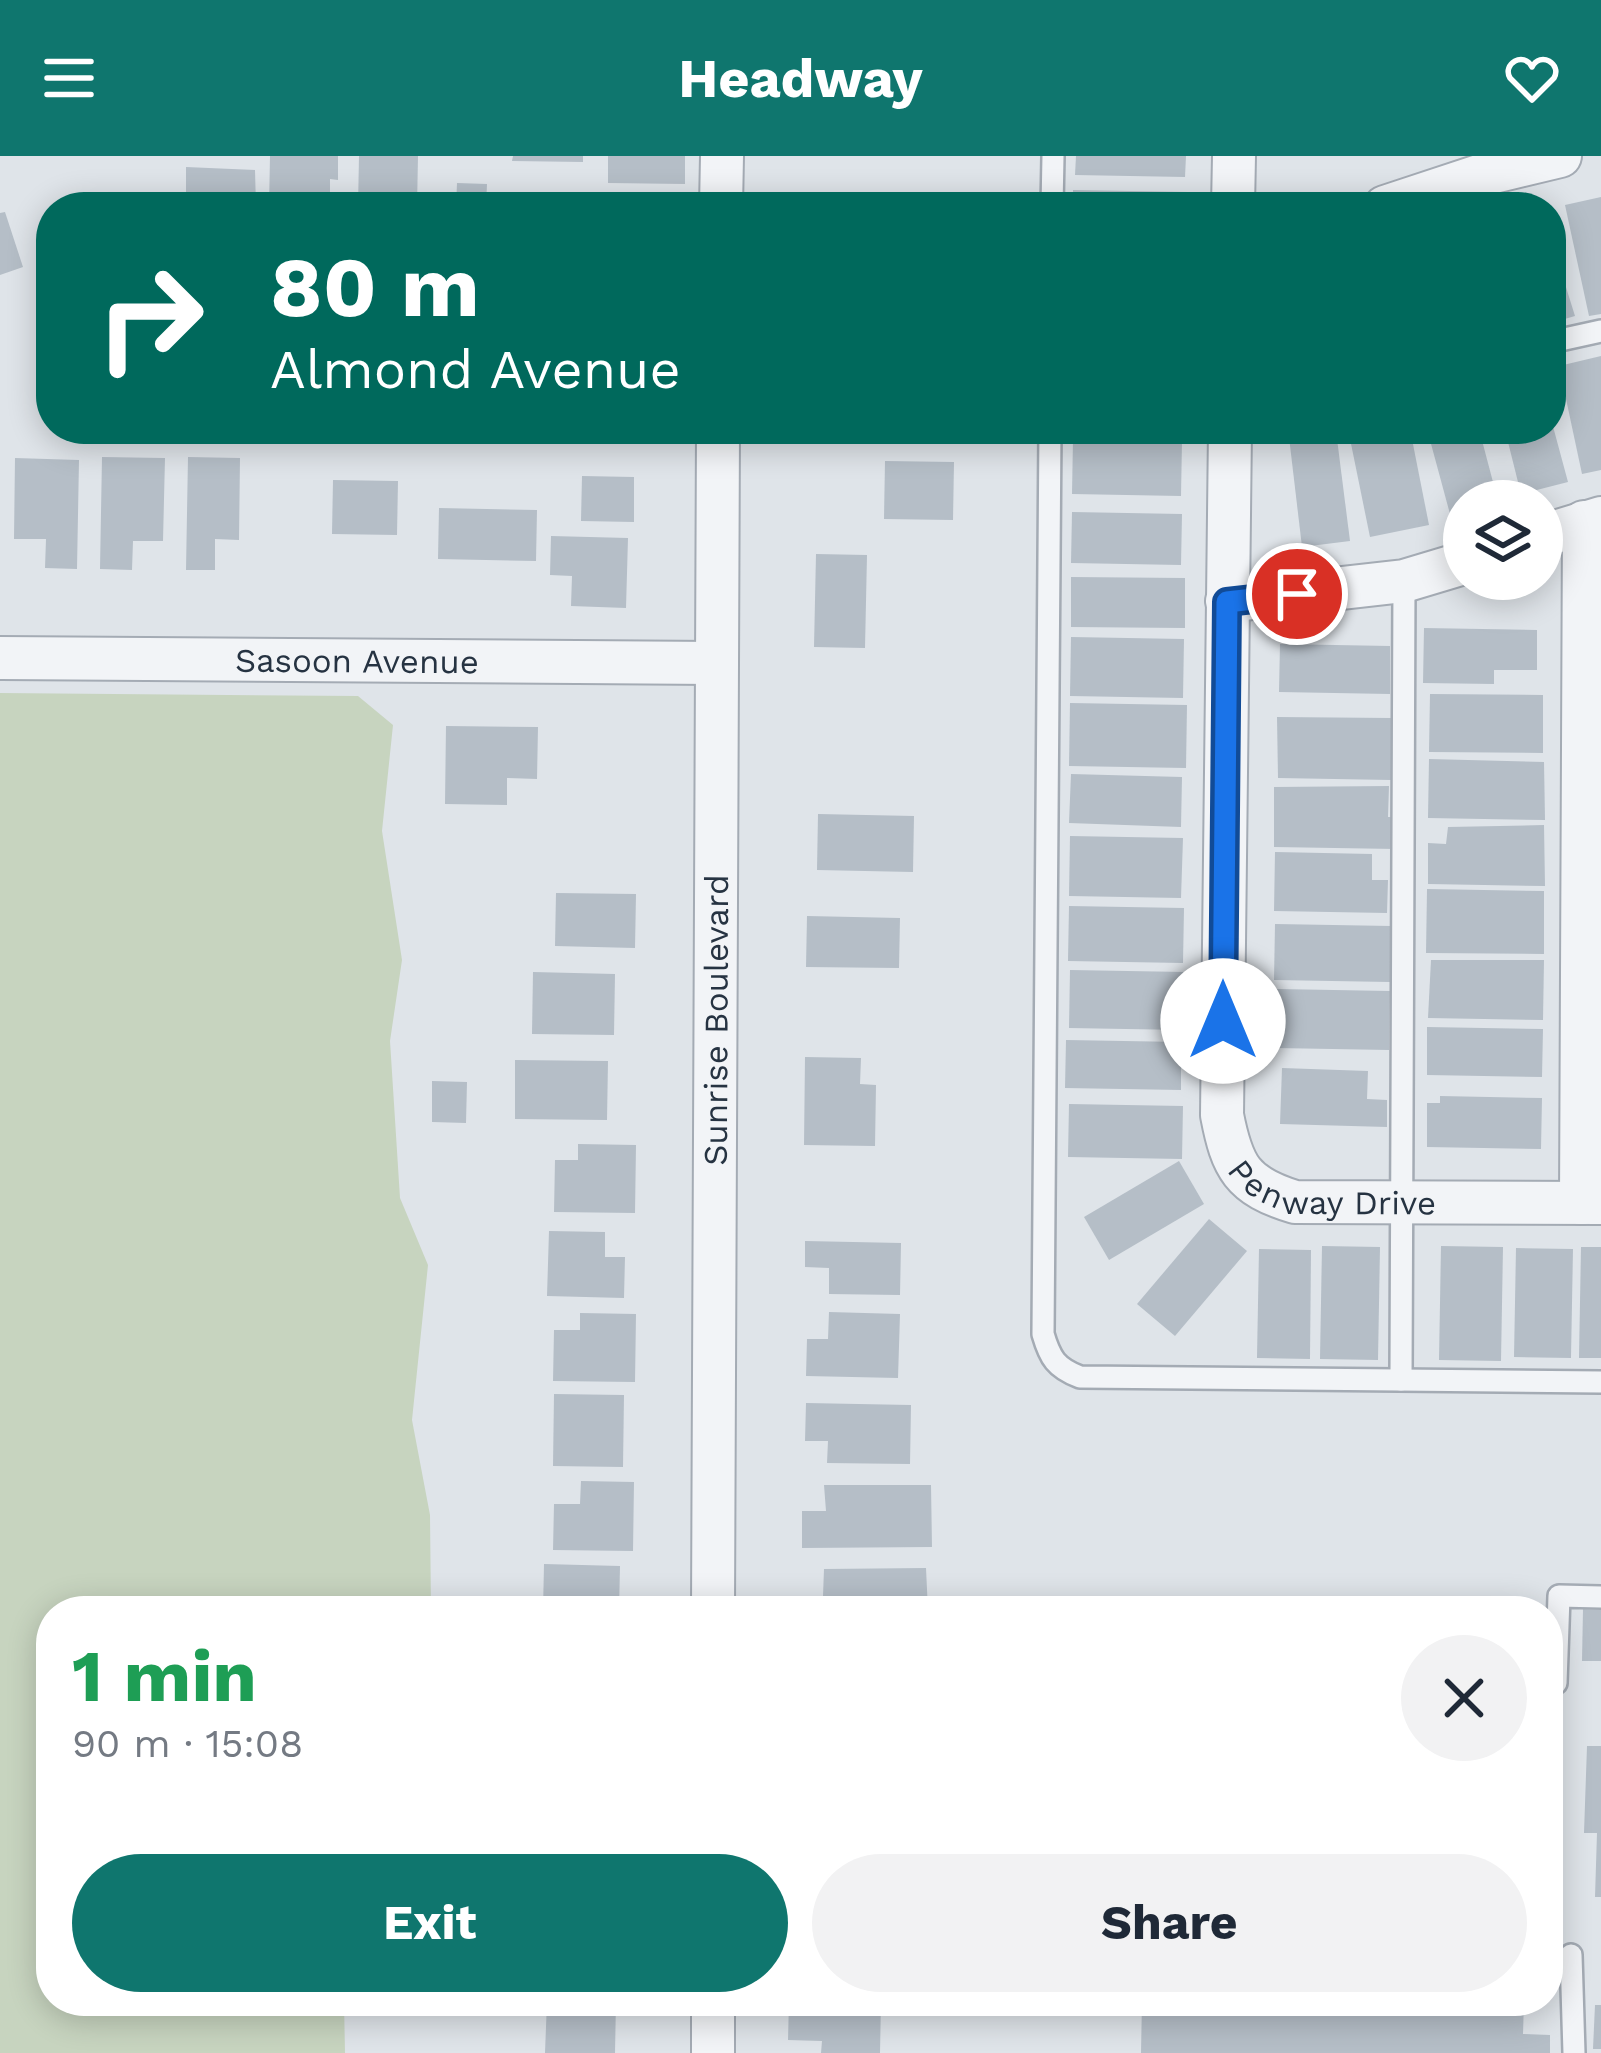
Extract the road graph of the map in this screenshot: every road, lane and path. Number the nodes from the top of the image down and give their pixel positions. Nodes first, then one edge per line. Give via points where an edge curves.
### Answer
1 (722, 156) edge
2 (1053, 156) edge
3 (1234, 156) edge
4 (1560, 156) edge
5 (1495, 165) edge
6 (722, 192) edge
7 (1052, 192) edge
8 (1233, 192) edge
9 (1424, 192) edge
10 (1601, 331) edge
11 (1566, 339) edge
12 (718, 444) edge
13 (1050, 444) edge
14 (1230, 444) edge
15 (1592, 520) edge
16 (1563, 529) edge
17 (1443, 569) edge
18 (1405, 580) junction
19 (1227, 602) junction
20 (0, 658) edge
21 (715, 663) junction
22 (1402, 1203) junction
23 (1591, 1203) edge
24 (1401, 1380) junction
25 (1601, 1382) edge
26 (713, 1596) edge
27 (1563, 1596) edge
28 (1601, 1598) edge
29 (1571, 1955) dead end
30 (712, 2016) edge
31 (712, 2053) edge
32 (1574, 2053) edge

1 - 6 street
2 - 7 lane
3 - 8 street
4 - 5 street
5 - 9 street
10 - 11 lane
12 - 21 street, Sunrise Boulevard
13 - 24 lane via 1043,1334 1050,1359 1080,1377
14 - 19 street, Penway Drive
15 - 16 street
15 - 23 street
17 - 18 street
18 - 19 street
18 - 22 lane
19 - 22 street, Penway Drive via 1222,1115 1229,1153 1267,1194 1295,1202
20 - 21 street, Sasoon Avenue
21 - 26 street, Sunrise Boulevard
22 - 23 street, Penway Drive
22 - 24 lane
24 - 25 lane
27 - 28 lane
29 - 32 lane
30 - 31 street

